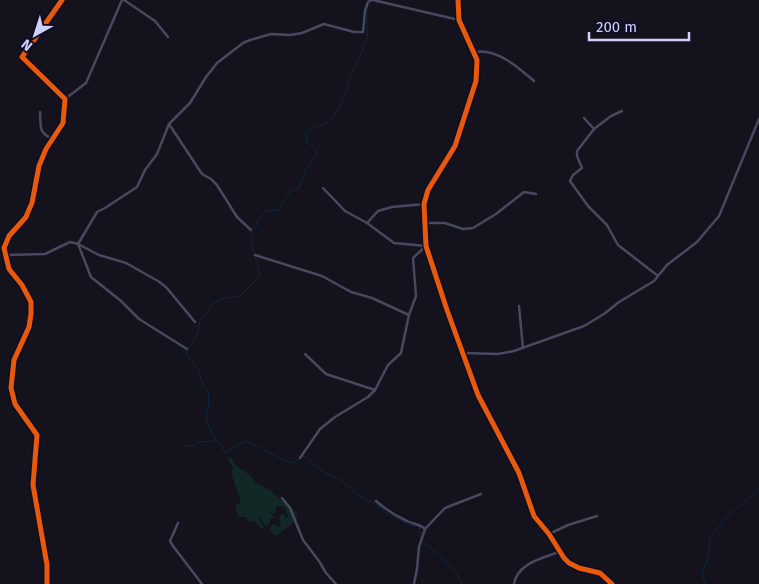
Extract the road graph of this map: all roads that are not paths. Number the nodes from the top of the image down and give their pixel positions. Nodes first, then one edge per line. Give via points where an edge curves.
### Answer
1 (62, 0) edge
2 (123, 0) edge
3 (372, 0) edge
4 (458, 0) edge
5 (459, 20) junction
6 (168, 38) dead end
7 (475, 52) junction
8 (534, 81) dead end
9 (65, 99) junction
10 (40, 112) dead end
11 (622, 112) dead end
12 (584, 118) dead end
13 (759, 119) edge
14 (169, 124) junction
15 (594, 128) junction
16 (53, 138) junction
17 (323, 188) dead end
18 (536, 194) dead end
19 (424, 204) junction
20 (367, 223) junction
21 (424, 223) junction
22 (251, 230) dead end
23 (78, 244) junction
24 (426, 246) junction
25 (5, 255) junction
26 (255, 255) dead end
27 (658, 276) junction
28 (519, 306) dead end
29 (409, 315) junction
30 (195, 322) dead end
31 (523, 348) junction
32 (186, 349) dead end
33 (462, 353) junction
34 (305, 354) dead end
35 (375, 390) junction
36 (300, 458) dead end
37 (482, 494) dead end
38 (282, 498) dead end
39 (376, 501) dead end
40 (597, 516) dead end
41 (178, 523) dead end
42 (425, 529) junction
43 (549, 534) junction
44 (559, 552) junction
45 (47, 584) edge
46 (202, 584) edge
47 (336, 584) edge
48 (414, 584) edge
49 (514, 584) edge
50 (612, 584) edge

1 - 9 street via 22,58
2 - 6 street via 155,21
2 - 9 street via 86,83
3 - 5 street
3 - 14 street via 365,11 363,32 324,24 302,32 271,34 243,43 217,64 190,103
4 - 5 street
5 - 7 street
7 - 8 street via 484,50 497,55
7 - 19 street via 478,71 469,106 455,146 428,190
9 - 16 street via 63,123
10 - 16 street via 41,131
11 - 15 street
12 - 15 street
13 - 27 street via 719,216 697,242
14 - 22 street via 202,174 218,185 237,217
14 - 23 street via 157,154 139,184 97,212
15 - 27 street via 578,151 582,168 570,181 607,225 618,245
16 - 25 street via 39,166 28,212 6,241
17 - 20 street via 345,211
18 - 21 street via 524,192 473,228
19 - 20 street via 378,211
19 - 21 street
20 - 24 street via 394,243
21 - 24 street
23 - 25 street via 70,242 45,254
23 - 30 street via 126,263 158,281
23 - 32 street via 91,277 138,319
24 - 29 street via 413,258 416,296
24 - 33 street
25 - 45 street via 9,269 30,302 29,327 14,360 11,388 15,404 37,435 32,486 46,558
26 - 29 street via 322,276 351,292
27 - 31 street via 584,326
28 - 31 street
29 - 35 street via 401,353 388,365
31 - 33 street via 498,354
33 - 43 street via 478,395 519,473 534,516
34 - 35 street via 326,374
35 - 36 street via 320,429
37 - 42 street via 445,508
38 - 47 street via 290,508 303,540
39 - 42 street
40 - 43 street
41 - 46 street via 171,537 173,546
42 - 48 street via 419,546
43 - 44 street
44 - 49 street via 521,569
44 - 50 street via 570,563 600,573

